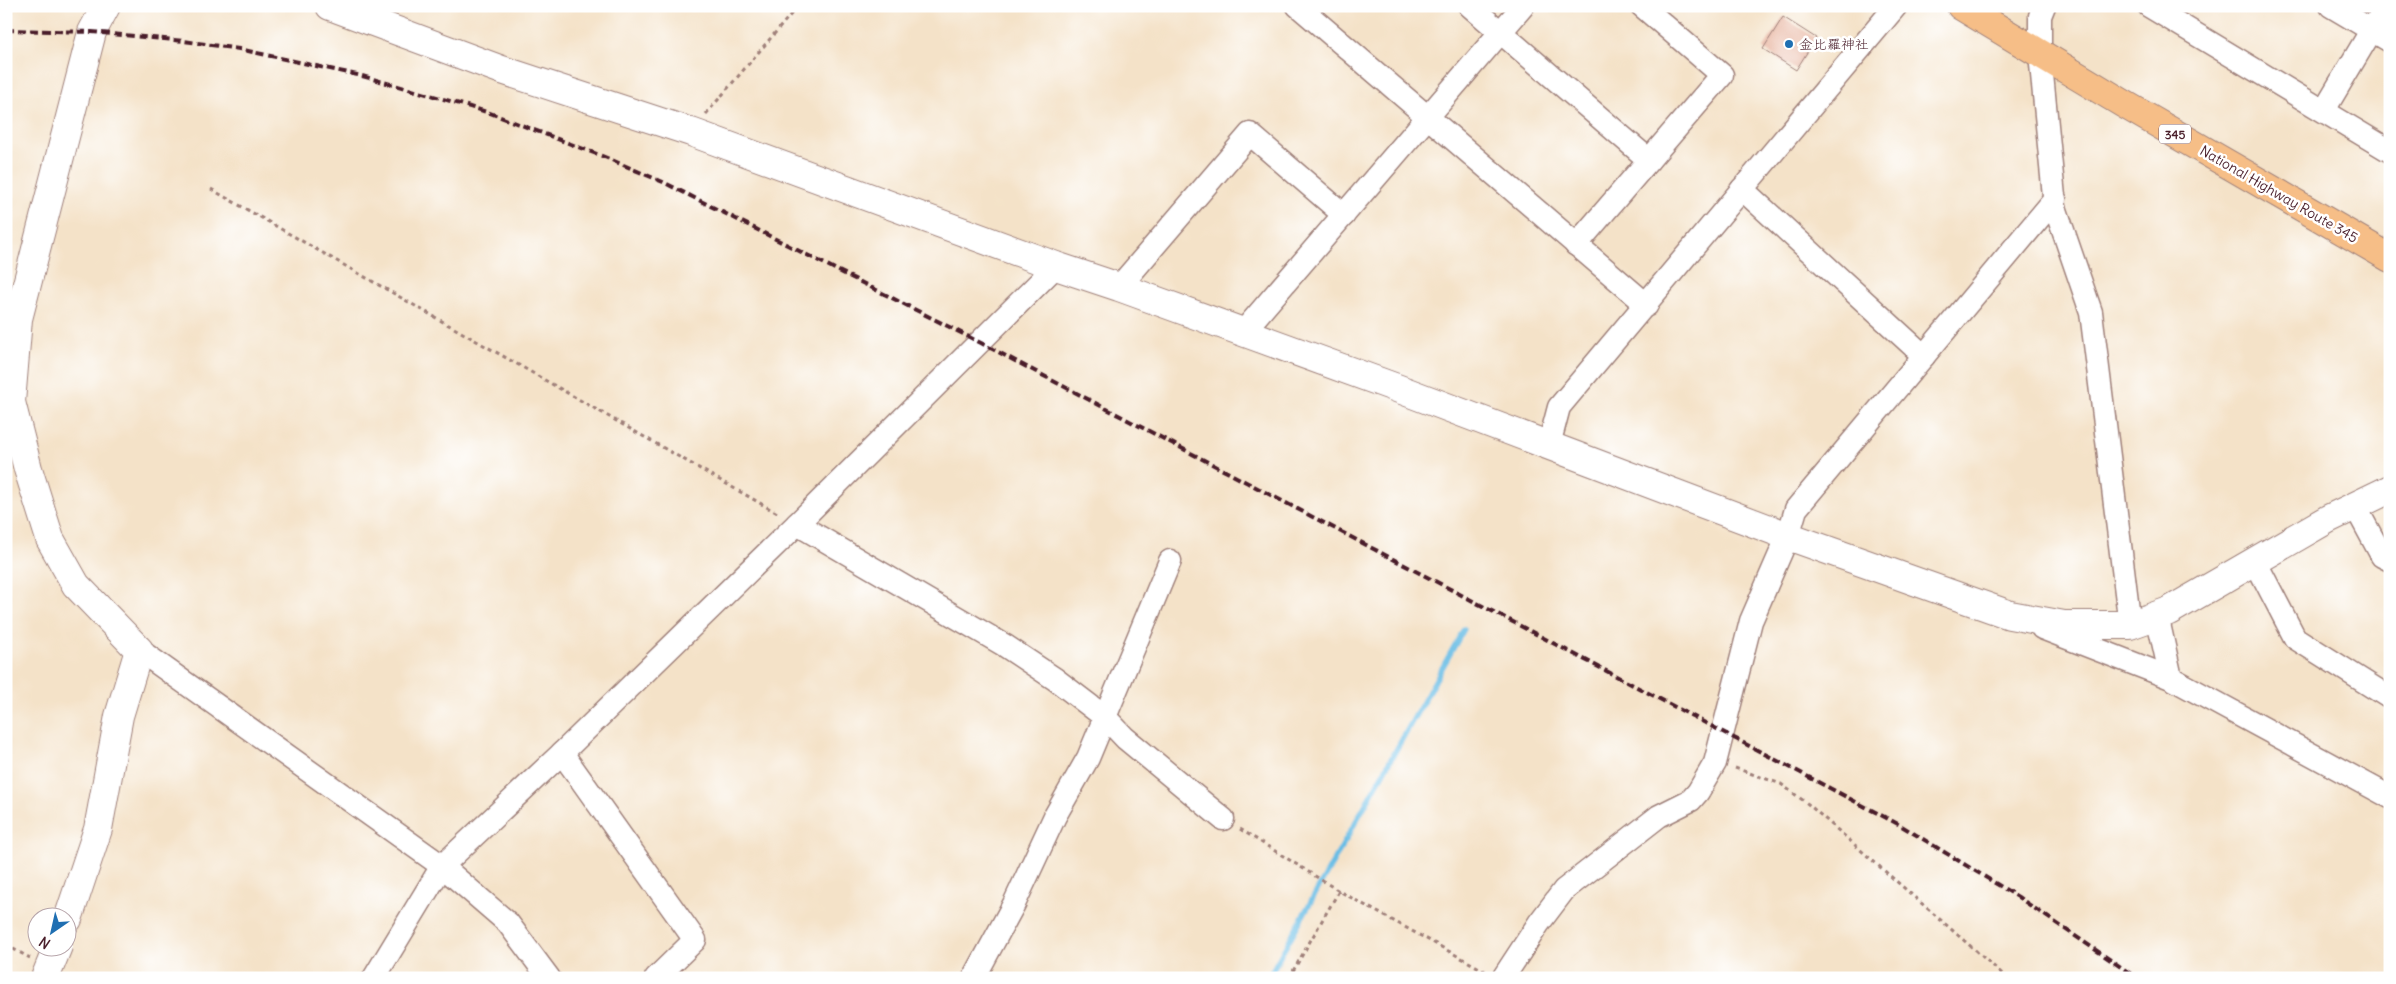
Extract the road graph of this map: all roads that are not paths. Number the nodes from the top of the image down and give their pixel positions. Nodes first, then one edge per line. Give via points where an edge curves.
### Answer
1 (106, 6) edge
2 (330, 6) edge
3 (1298, 6) edge
4 (1470, 6) edge
5 (1523, 6) edge
6 (1642, 6) edge
7 (1896, 6) edge
8 (1962, 6) edge
9 (2044, 6) edge
10 (2150, 6) edge
11 (2331, 6) edge
12 (2386, 6) edge
13 (1500, 32) junction
14 (2381, 35) edge
15 (2040, 54) junction
16 (2324, 110) junction
17 (1428, 117) junction
18 (2390, 151) edge
19 (1649, 160) junction
20 (1742, 189) junction
21 (2054, 199) junction
22 (1344, 215) junction
23 (1576, 245) junction
24 (2390, 258) edge
25 (1056, 266) junction
26 (1119, 287) junction
27 (1646, 305) junction
28 (1243, 332) junction
29 (1924, 356) junction
30 (1549, 445) junction
31 (2390, 488) edge
32 (2354, 506) junction
33 (797, 524) junction
34 (1788, 536) junction
35 (1170, 560) dead end
36 (2390, 560) edge
37 (2255, 562) junction
38 (2010, 615) junction
39 (2158, 615) junction
40 (2130, 625) junction
41 (139, 650) junction
42 (2171, 678) junction
43 (2390, 698) edge
44 (1106, 718) junction
45 (562, 753) junction
46 (2390, 797) edge
47 (1223, 819) road end
48 (442, 866) junction
49 (72, 906) edge
50 (1496, 975) edge
51 (374, 978) edge
52 (549, 978) edge
53 (656, 978) edge
54 (974, 978) edge

1 - 41 street via 92,32 18,319 11,402 50,539 76,585
2 - 25 street via 502,70 691,132
3 - 17 street
4 - 13 street
5 - 13 street
6 - 19 street via 1722,75
7 - 20 street
8 - 15 highway, National Highway Route 345 / 345
9 - 15 street via 2040,16
10 - 16 street
11 - 14 street
12 - 14 street
13 - 17 street
13 - 19 street
14 - 16 street
15 - 21 street
15 - 24 highway, National Highway Route 345 / 345
16 - 18 street
17 - 22 street
17 - 23 street
19 - 23 street
20 - 27 street
20 - 29 street
21 - 29 street
21 - 40 street via 2091,312
22 - 26 street via 1250,134
22 - 28 street
23 - 27 street
25 - 26 street
25 - 33 street
26 - 28 street
27 - 30 street via 1558,406
28 - 30 street
29 - 34 street via 1796,509
30 - 34 street
31 - 32 street
32 - 36 street via 2382,556
32 - 37 street
33 - 44 street via 1004,645
33 - 45 street
34 - 38 street
34 - 50 street via 1751,621 1715,763 1692,800 1660,816 1564,890
35 - 44 street
37 - 39 street
37 - 43 street via 2295,638
38 - 40 street via 2064,625
38 - 42 street
39 - 40 street
39 - 42 street
41 - 48 street
41 - 49 street via 119,716 98,829
42 - 46 street
44 - 47 street via 1125,738
44 - 54 street
45 - 48 street
45 - 53 street via 695,940
48 - 51 street
48 - 52 street via 508,923

